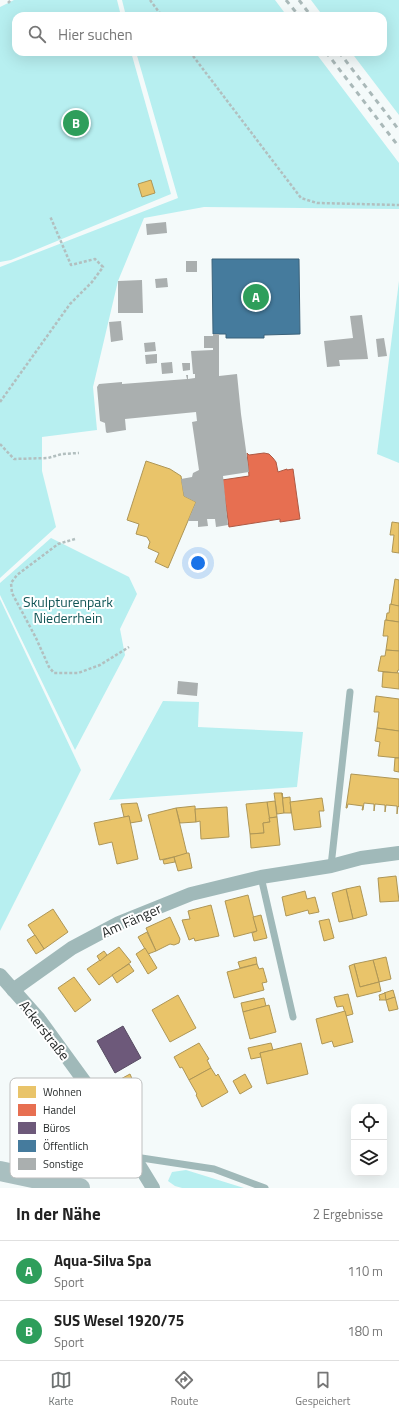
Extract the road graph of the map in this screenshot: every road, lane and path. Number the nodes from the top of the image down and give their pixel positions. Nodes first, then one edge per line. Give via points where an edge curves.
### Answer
1 (11, 0) edge
2 (150, 0) edge
3 (8, 3) dead end
4 (159, 12) edge
5 (193, 56) edge
6 (399, 205) edge
7 (50, 216) dead end
8 (0, 402) edge
9 (0, 444) edge
10 (79, 453) dead end
11 (75, 539) dead end
12 (129, 647) dead end
13 (350, 692) dead end
14 (399, 853) edge
15 (331, 866) junction
16 (261, 877) junction
17 (0, 975) edge
18 (13, 990) junction
19 (293, 1017) dead end
20 (82, 1078) edge
21 (142, 1158) edge
22 (142, 1170) edge
23 (0, 1171) edge
24 (10, 1173) edge
25 (33, 1178) edge
26 (80, 1188) edge
27 (153, 1188) edge
28 (265, 1188) edge

1 - 3 path
2 - 4 path
5 - 6 path via 301,198 317,203
7 - 8 path via 71,265 95,259 103,268 70,304
9 - 10 path via 14,459 48,458
11 - 12 path via 58,544 17,575 11,583 12,593 49,667 54,673 78,673 100,665
13 - 15 lane
14 - 15 street, Am Fänger via 361,858
15 - 16 street, Am Fänger
16 - 18 street, Am Fänger via 191,894 119,923 72,948
16 - 19 lane
17 - 18 street, Ackerstraße
18 - 20 street, Ackerstraße via 39,1019
21 - 28 lane via 214,1169
22 - 27 street, Ackerstraße
23 - 24 main road
25 - 26 main road

